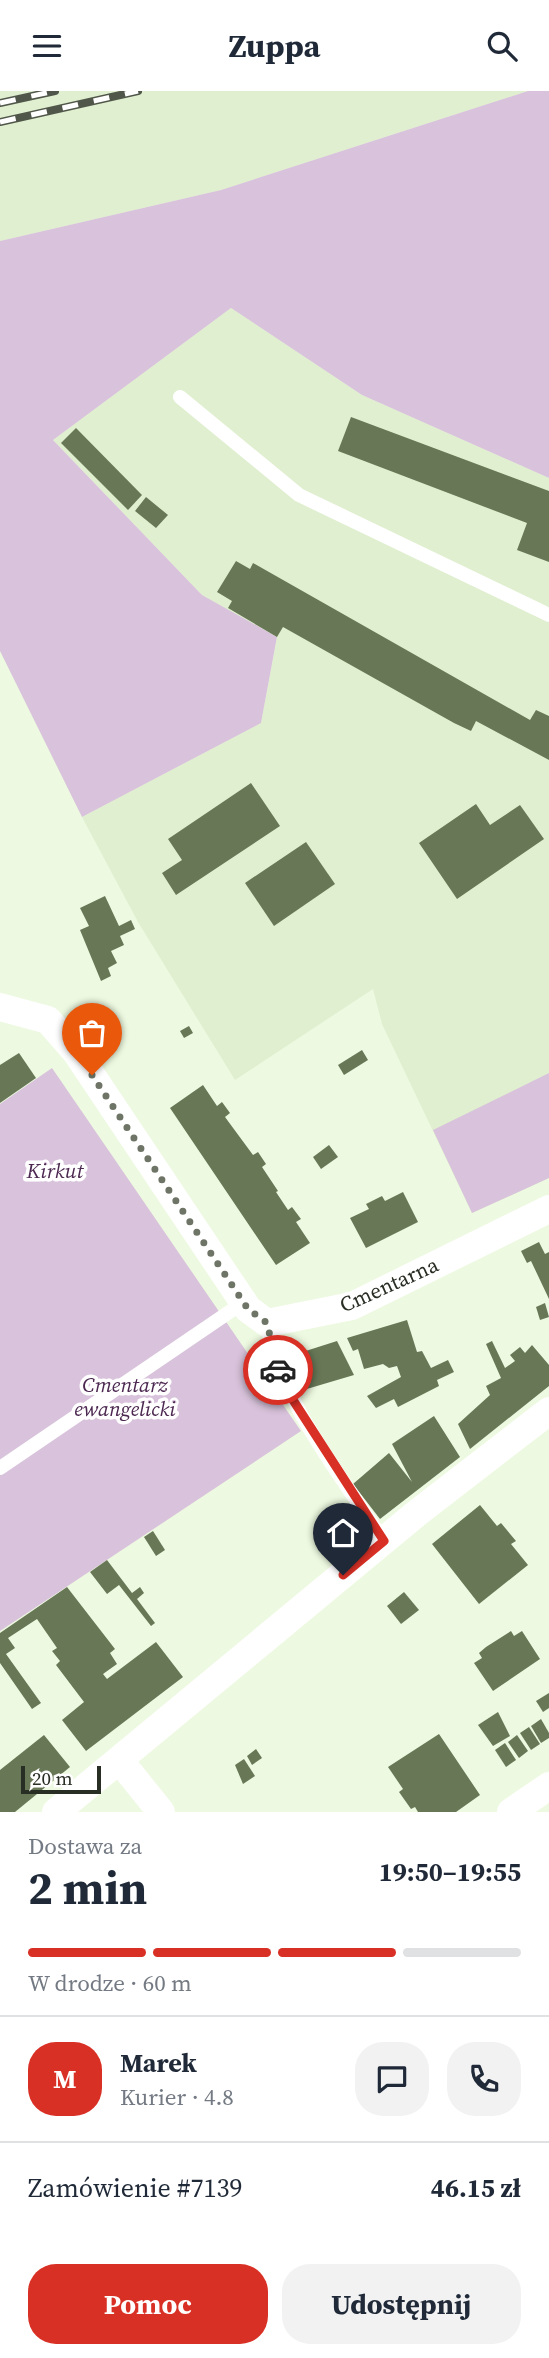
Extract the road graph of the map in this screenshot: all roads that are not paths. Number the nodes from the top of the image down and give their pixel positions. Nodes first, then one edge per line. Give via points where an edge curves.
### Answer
1 (180, 397) dead end
2 (549, 615) edge
3 (0, 1007) edge
4 (549, 1209) edge
5 (243, 1302) junction
6 (267, 1323) junction
7 (549, 1411) edge
8 (0, 1468) edge
9 (384, 1541) junction
10 (120, 1761) junction
11 (549, 1786) edge
12 (56, 1812) edge
13 (161, 1812) edge
14 (511, 1812) edge

1 - 2 lane via 299,495
3 - 5 street via 48,1020 76,1052
4 - 6 street, Cmentarna via 352,1306
5 - 6 street
5 - 8 lane
6 - 9 lane via 278,1370 293,1400
7 - 9 street
9 - 10 street
10 - 12 street
10 - 13 street
11 - 14 street

